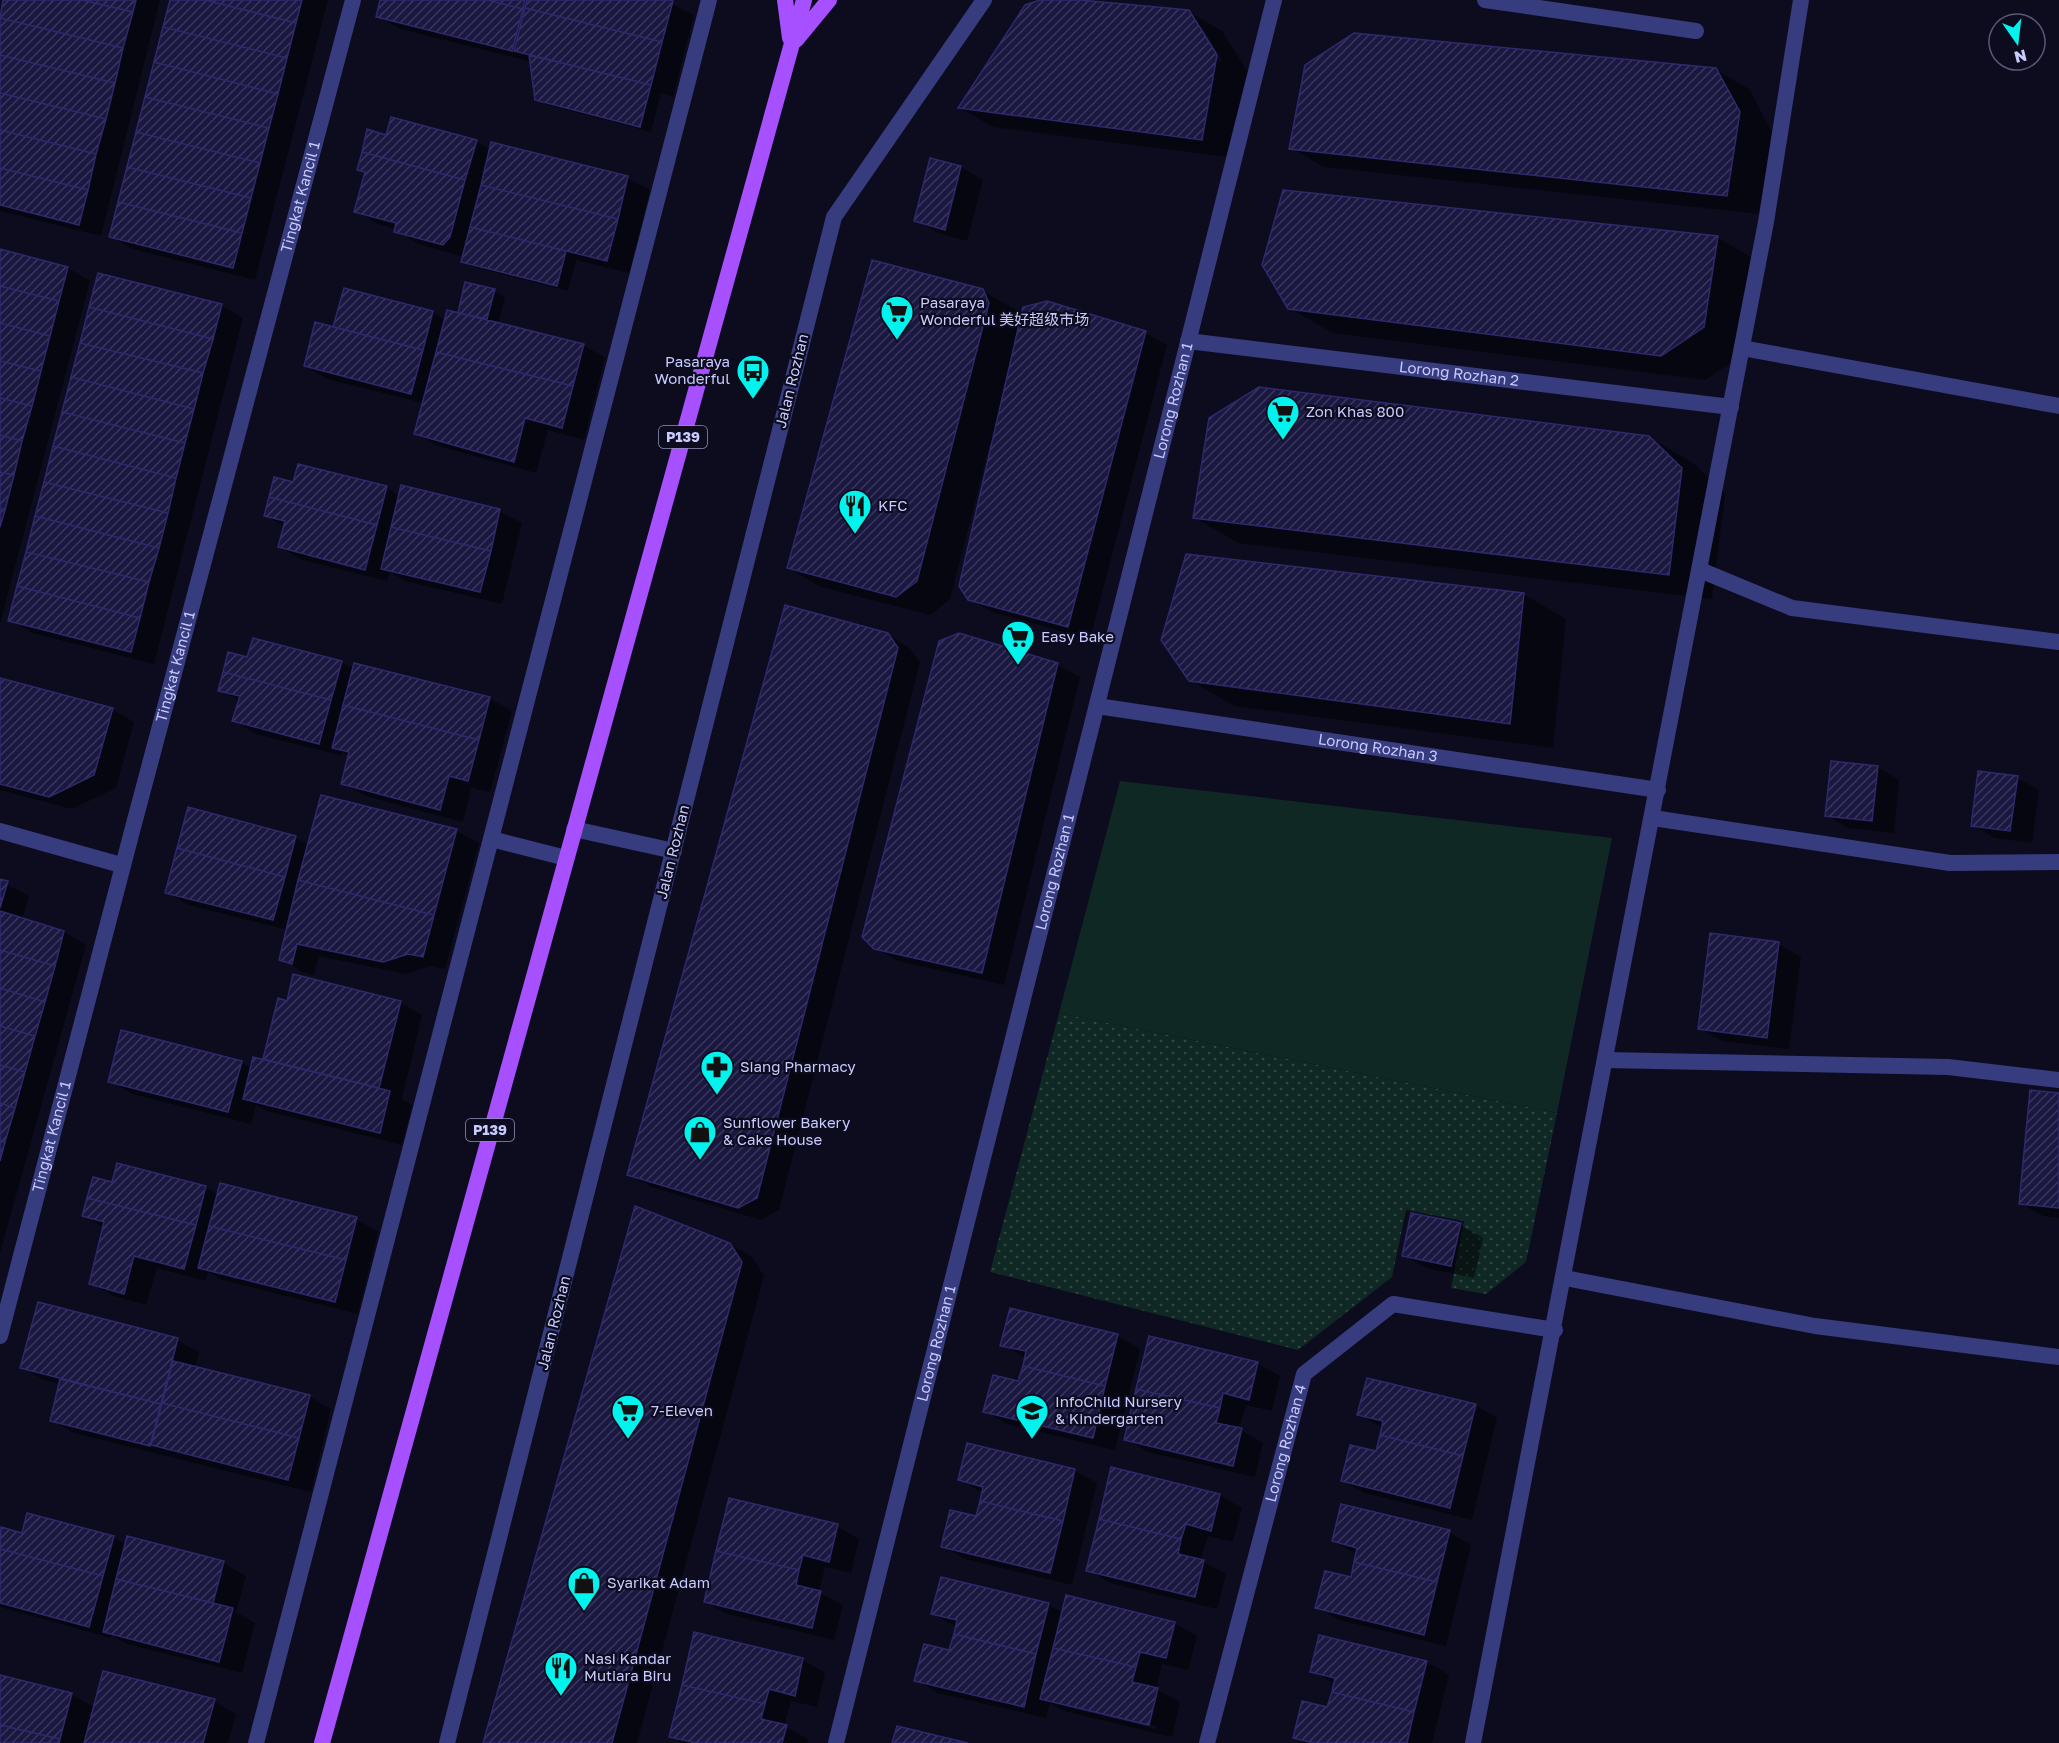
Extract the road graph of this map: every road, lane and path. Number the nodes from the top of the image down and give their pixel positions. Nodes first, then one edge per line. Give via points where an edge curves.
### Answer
1 (353, 0) edge
2 (709, 0) edge
3 (785, 0) edge
4 (804, 0) edge
5 (830, 0) edge
6 (984, 0) edge
7 (1274, 0) edge
8 (1485, 0) edge
9 (1801, 0) edge
10 (1696, 31) dead end
11 (791, 45) junction
12 (1188, 342) junction
13 (1742, 348) junction
14 (2059, 406) edge
15 (1731, 407) junction
16 (1700, 570) junction
17 (2059, 642) edge
18 (1097, 706) junction
19 (1658, 790) junction
20 (1653, 818) junction
21 (574, 829) junction
22 (0, 831) edge
23 (491, 839) junction
24 (674, 851) junction
25 (566, 858) junction
26 (2059, 862) edge
27 (121, 865) junction
28 (1606, 1060) junction
29 (2059, 1080) edge
30 (1564, 1278) junction
31 (1555, 1330) junction
32 (0, 1335) edge
33 (2059, 1357) edge
34 (256, 1743) edge
35 (322, 1743) edge
36 (447, 1743) edge
37 (836, 1743) edge
38 (1207, 1743) edge
39 (1473, 1743) edge

1 - 27 street, Tingkat Kancil 1
2 - 23 street
3 - 11 main road
4 - 11 main road, P139
5 - 11 main road
6 - 24 street, Jalan Rozhan via 834,217
7 - 12 street, Lorong Rozhan 1
8 - 10 street
9 - 13 street
11 - 21 main road, P139
12 - 15 street, Lorong Rozhan 2
12 - 18 street, Lorong Rozhan 1
13 - 14 street
13 - 15 street
15 - 16 street
16 - 17 street via 1792,608
16 - 19 street
18 - 19 street, Lorong Rozhan 3
18 - 37 street, Lorong Rozhan 1
19 - 20 street
20 - 26 street via 1950,863
20 - 28 street
21 - 24 street
21 - 25 main road, P139
22 - 27 street
23 - 25 street
23 - 34 street
24 - 36 street, Jalan Rozhan
25 - 35 main road, P139
27 - 32 street, Tingkat Kancil 1
28 - 29 street via 1948,1067
28 - 30 street
30 - 31 street
30 - 33 street via 1815,1326
31 - 38 street, Lorong Rozhan 4 via 1393,1304 1304,1374
31 - 39 street

